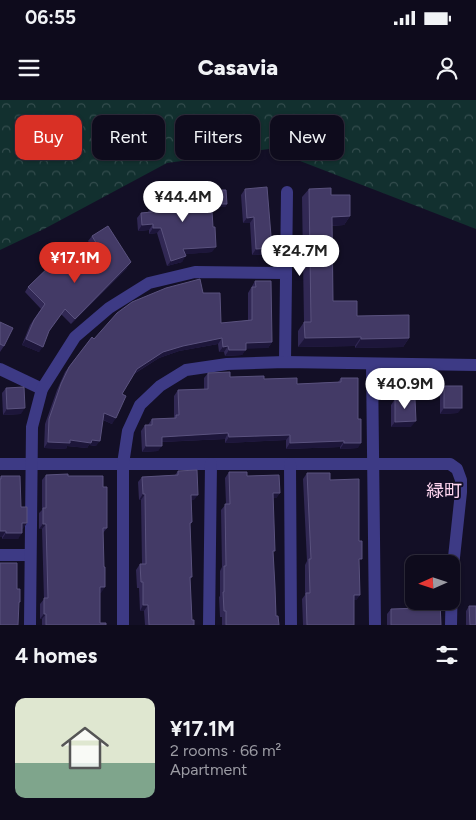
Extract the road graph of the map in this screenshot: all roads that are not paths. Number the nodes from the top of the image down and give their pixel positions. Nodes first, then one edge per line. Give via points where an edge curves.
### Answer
1 (287, 192) dead end
2 (286, 272) junction
3 (285, 362) junction
4 (372, 364) junction
5 (476, 365) edge
6 (0, 369) edge
7 (42, 389) junction
8 (0, 464) edge
9 (31, 464) junction
10 (123, 464) junction
11 (210, 464) junction
12 (290, 464) junction
13 (373, 464) junction
14 (0, 555) edge
15 (30, 555) junction
16 (30, 625) edge
17 (123, 625) edge
18 (210, 625) edge
19 (291, 625) edge
20 (375, 625) edge
21 (451, 625) edge

1 - 2 street
2 - 3 street
2 - 7 street via 195,272 149,284 109,308 75,337
3 - 4 street
3 - 10 street via 227,364 186,370 160,386 140,405 128,432
4 - 5 street
4 - 13 street
6 - 7 street
7 - 9 street via 32,428
8 - 9 street
9 - 10 street
9 - 15 street
10 - 11 street
10 - 17 street
11 - 12 street
11 - 18 street
12 - 13 street
12 - 19 street
13 - 20 street
13 - 21 street via 450,464 457,469 461,492 452,576
14 - 15 street
15 - 16 street

